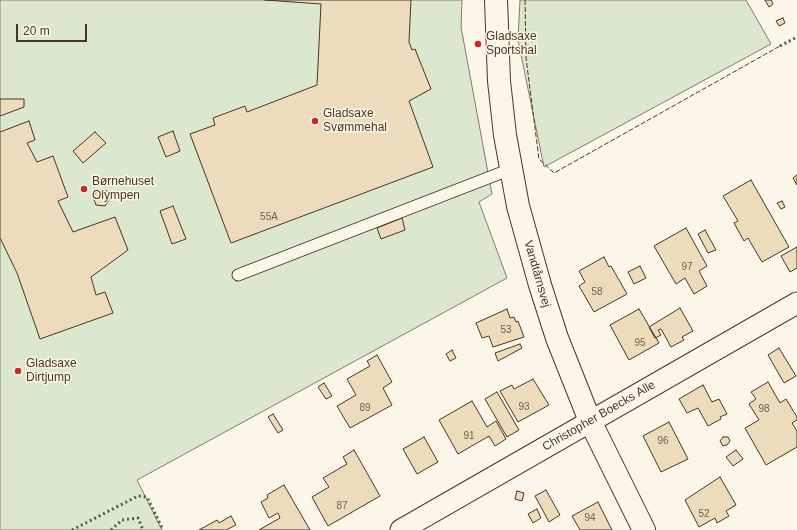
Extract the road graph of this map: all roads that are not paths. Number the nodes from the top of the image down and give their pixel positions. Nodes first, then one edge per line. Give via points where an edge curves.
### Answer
1 (496, 0) edge
2 (511, 168) junction
3 (238, 275) dead end
4 (797, 303) edge
5 (590, 420) junction
6 (401, 530) edge
7 (644, 530) edge

1 - 2 street, Vandtårnsvej via 499,81
2 - 3 lane
2 - 5 street, Vandtårnsvej via 518,206 540,285 557,338
4 - 5 street, Christopher Boecks Alle
5 - 6 street, Christopher Boecks Alle
5 - 7 street, Vandtårnsvej

